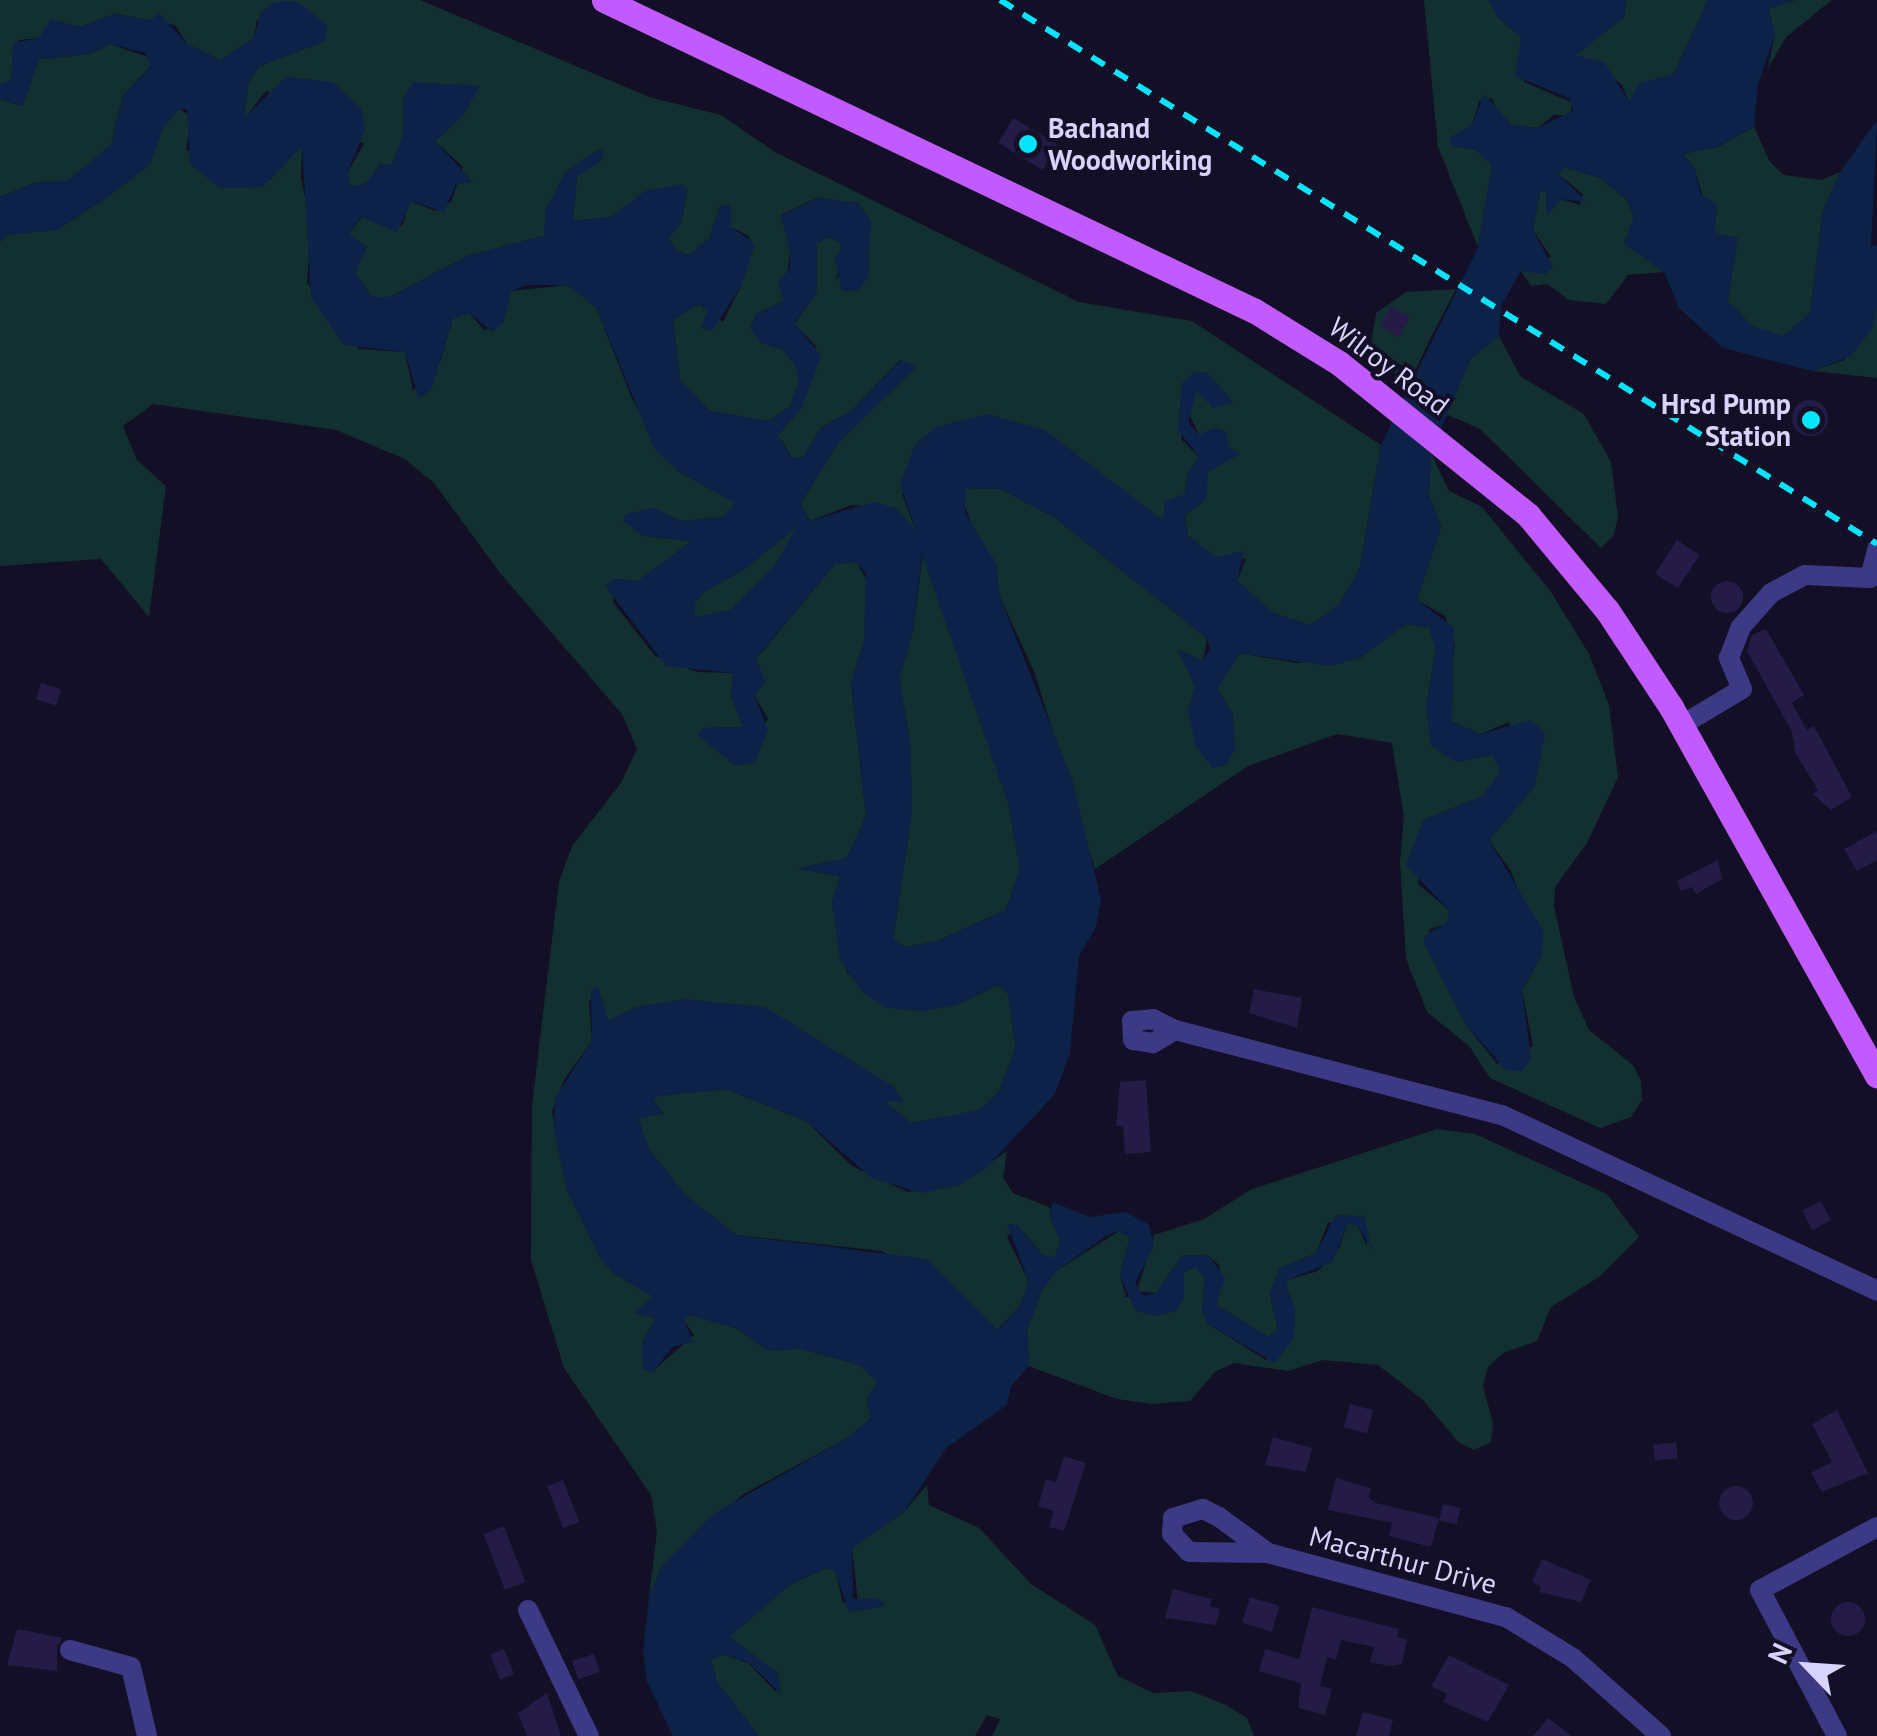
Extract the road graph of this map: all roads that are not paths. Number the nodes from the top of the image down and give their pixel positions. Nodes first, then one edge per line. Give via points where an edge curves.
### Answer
1 (604, 0) edge
2 (1877, 549) edge
3 (1682, 726) junction
4 (1175, 1030) dead end
5 (1877, 1075) edge
6 (1877, 1291) edge
7 (1877, 1527) edge
8 (1268, 1552) dead end
9 (528, 1610) dead end
10 (70, 1650) dead end
11 (147, 1736) edge
12 (590, 1736) edge
13 (1661, 1736) edge
14 (1837, 1736) edge

1 - 3 main road, Wilroy Road via 1255,311 1380,394 1561,550
2 - 3 street via 1870,578 1806,576 1771,593 1741,627 1728,658 1742,689
3 - 5 main road, Wilroy Road
4 - 6 street via 1502,1115
7 - 14 street via 1760,1590
8 - 13 street, Macarthur Drive via 1506,1617 1574,1658
9 - 12 street
10 - 11 street via 131,1667

